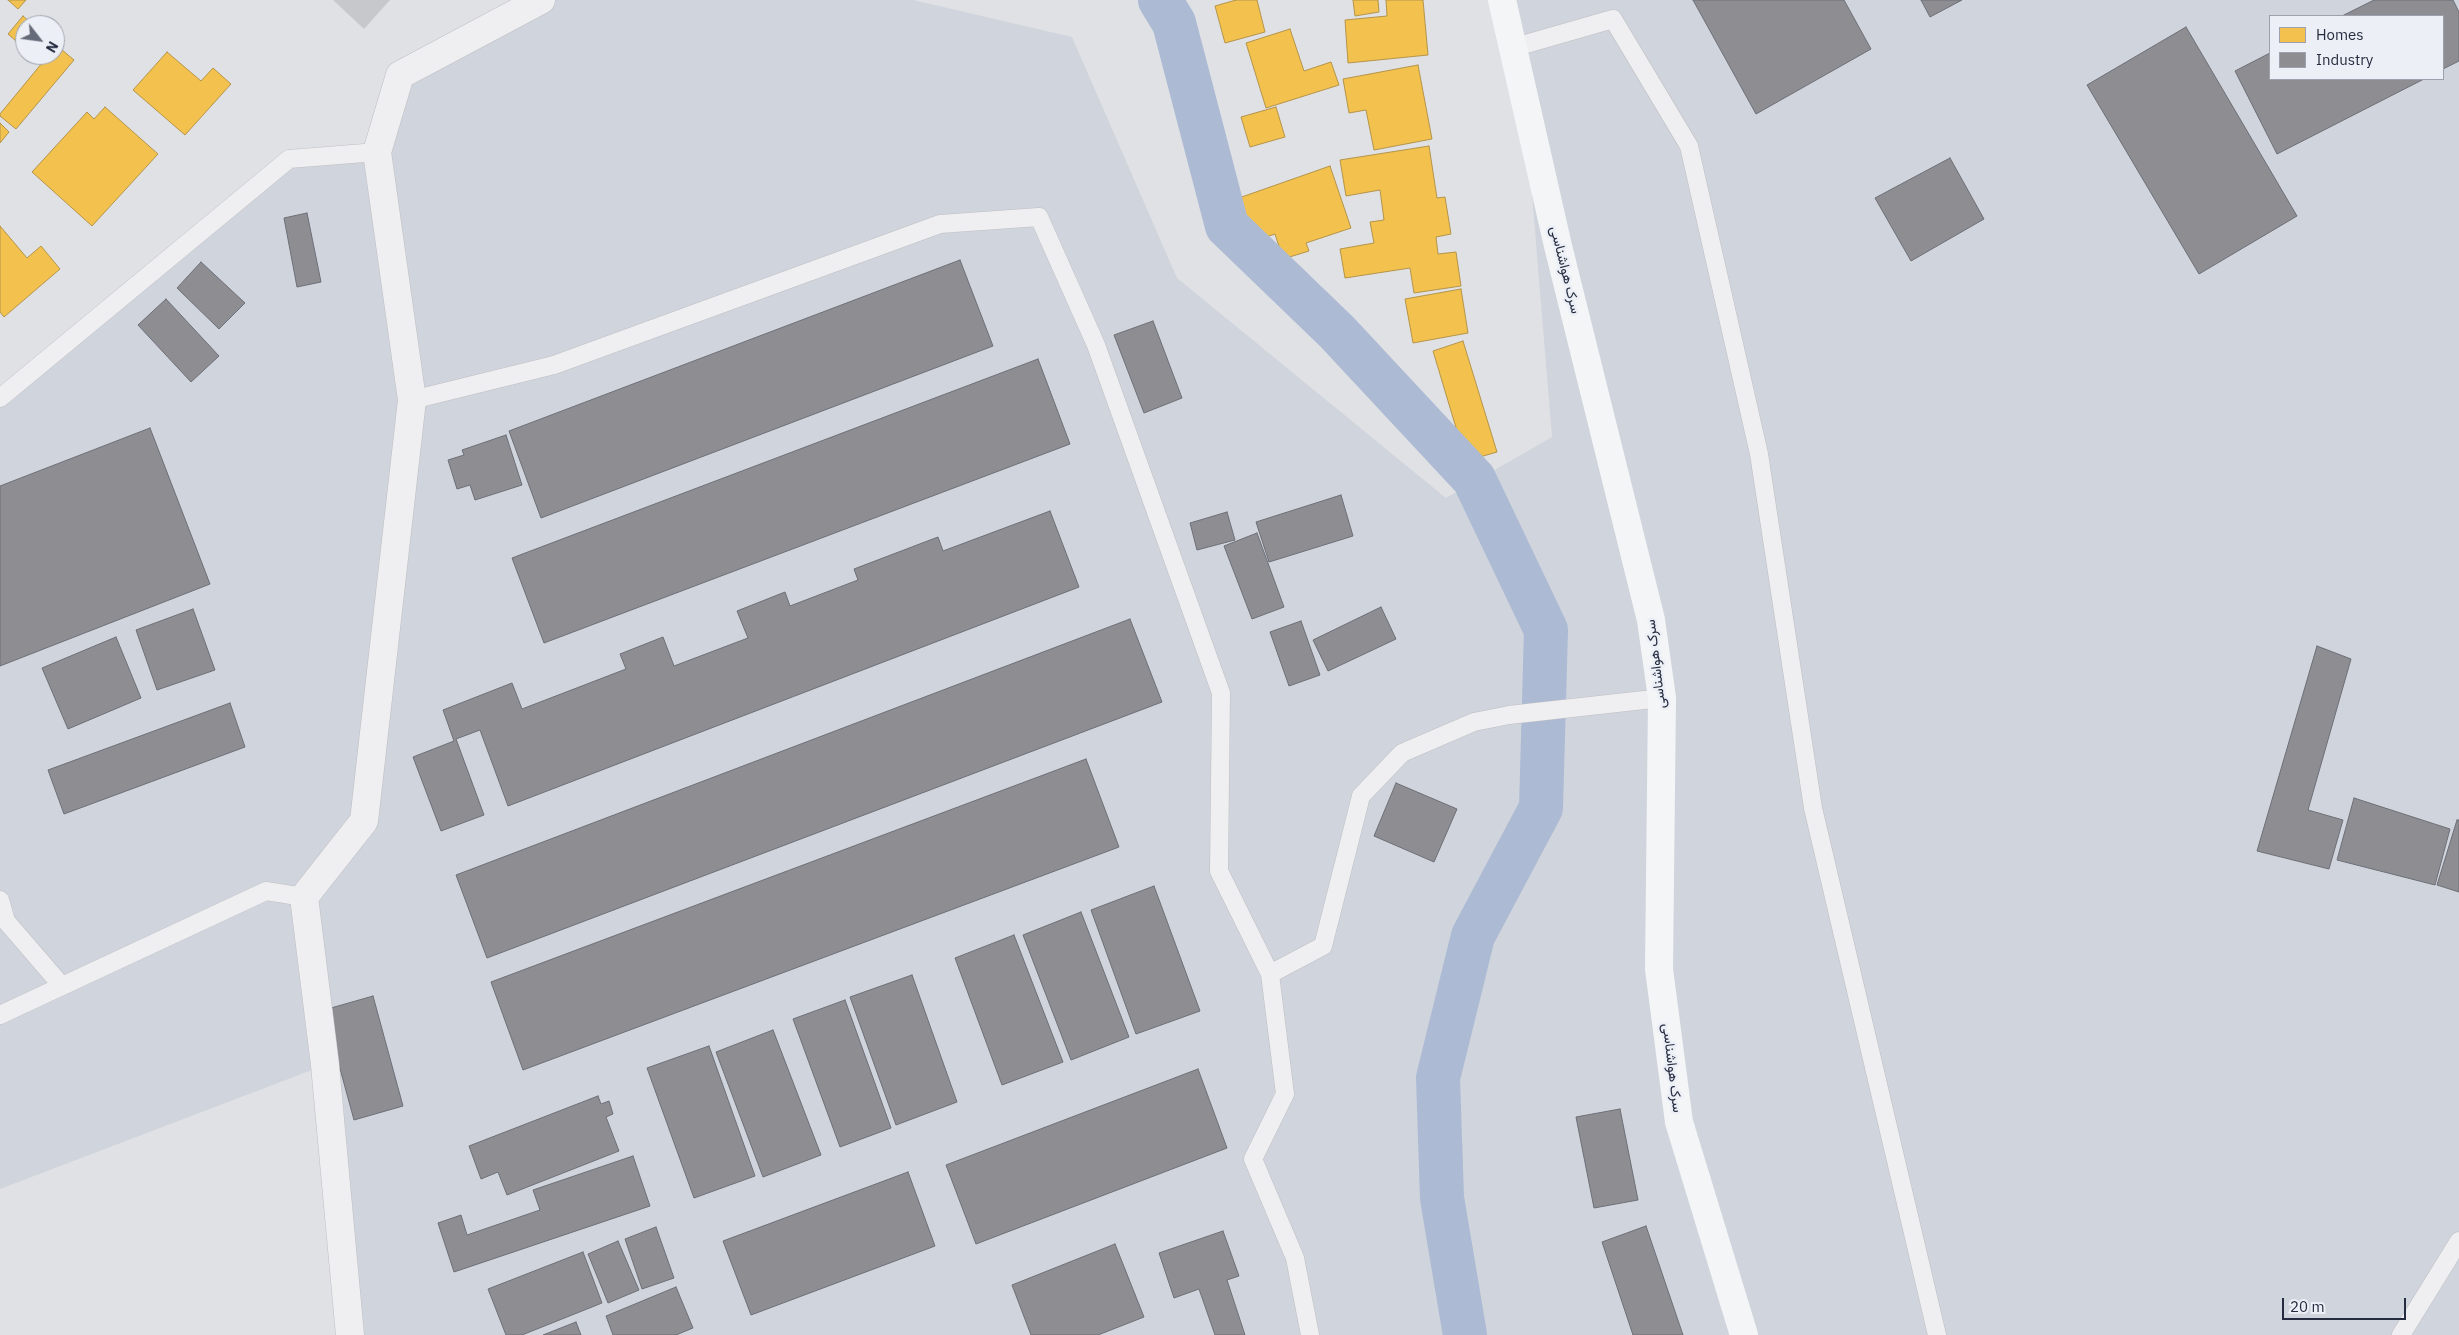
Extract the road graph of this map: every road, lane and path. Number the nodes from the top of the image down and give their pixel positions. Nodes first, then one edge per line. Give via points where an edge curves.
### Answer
1 (541, 0) edge
2 (1502, 0) edge
3 (1512, 48) junction
4 (377, 152) junction
5 (0, 398) edge
6 (412, 400) junction
7 (1662, 698) junction
8 (304, 897) junction
9 (0, 900) edge
10 (1270, 974) junction
11 (62, 986) junction
12 (0, 1015) edge
13 (2459, 1241) edge
14 (350, 1335) edge
15 (1310, 1335) edge
16 (1744, 1335) edge
17 (1937, 1335) edge
18 (2402, 1335) edge

1 - 4 street via 400,75
2 - 3 street, سرک هواشناسی
3 - 7 street, سرک هواشناسی via 1651,620
3 - 17 lane via 1613,19 1689,146 1759,454 1813,808
4 - 5 lane via 288,159
4 - 6 street
6 - 8 street via 364,821
6 - 10 lane via 554,365 940,224 1039,217 1096,344 1220,693 1219,870
7 - 10 lane via 1509,715 1474,722 1402,752 1361,796 1323,946
7 - 16 street, سرک هواشناسی via 1659,970 1679,1122
8 - 11 lane via 266,891
8 - 14 street via 325,1065
9 - 11 lane via 6,921
10 - 15 lane via 1285,1094 1253,1159 1295,1258
11 - 12 lane
13 - 18 lane

